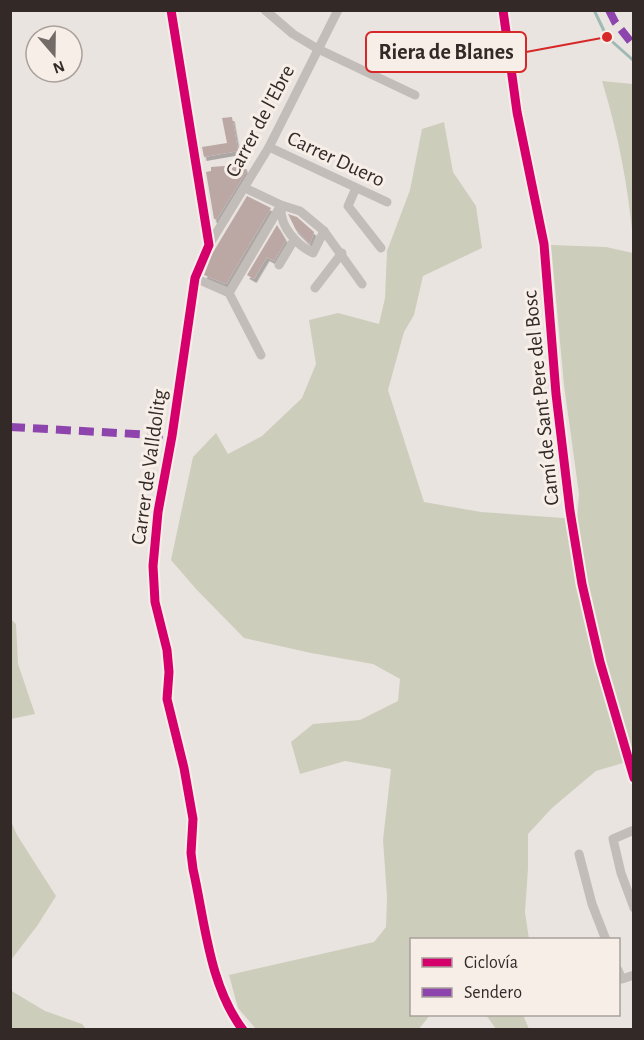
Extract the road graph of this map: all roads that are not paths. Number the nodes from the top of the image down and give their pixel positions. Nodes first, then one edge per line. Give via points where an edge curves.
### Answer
1 (171, 10) edge
2 (265, 10) edge
3 (338, 10) edge
4 (503, 10) edge
5 (318, 49) junction
6 (414, 94) dead end
7 (269, 147) junction
8 (245, 188) junction
9 (357, 188) junction
10 (387, 202) dead end
11 (281, 205) junction
12 (324, 231) junction
13 (294, 240) junction
14 (209, 245) junction
15 (381, 248) dead end
16 (342, 253) junction
17 (279, 265) dead end
18 (195, 278) junction
19 (362, 284) dead end
20 (315, 288) dead end
21 (229, 293) junction
22 (261, 355) dead end
23 (633, 778) edge
24 (633, 830) edge
25 (579, 854) dead end
26 (633, 908) edge
27 (606, 938) edge
28 (243, 1029) edge

1 - 14 street
2 - 5 street
3 - 5 street, Carrer de l'Ebre
4 - 23 street, Camí de Sant Pere del Bosc via 517,112 544,244 556,394 582,584
5 - 6 street
5 - 7 street, Carrer de l'Ebre
7 - 8 street, Carrer de l'Ebre
7 - 9 street, Carrer Duero
8 - 11 street
8 - 14 street, Carrer de l'Ebre
9 - 10 street, Carrer Duero
9 - 15 street via 348,206
11 - 12 street via 300,211
11 - 13 street via 280,216
11 - 21 street
12 - 13 street via 313,253
12 - 16 street
13 - 17 street
14 - 18 street, Carrer de Valldolitg
16 - 19 street
16 - 20 street
18 - 21 street
18 - 28 street, Carrer de Valldolitg via 158,512 153,566 155,602 167,650 167,699 193,819 193,869 215,971 224,997
21 - 22 street
24 - 26 street via 614,839
25 - 27 street

